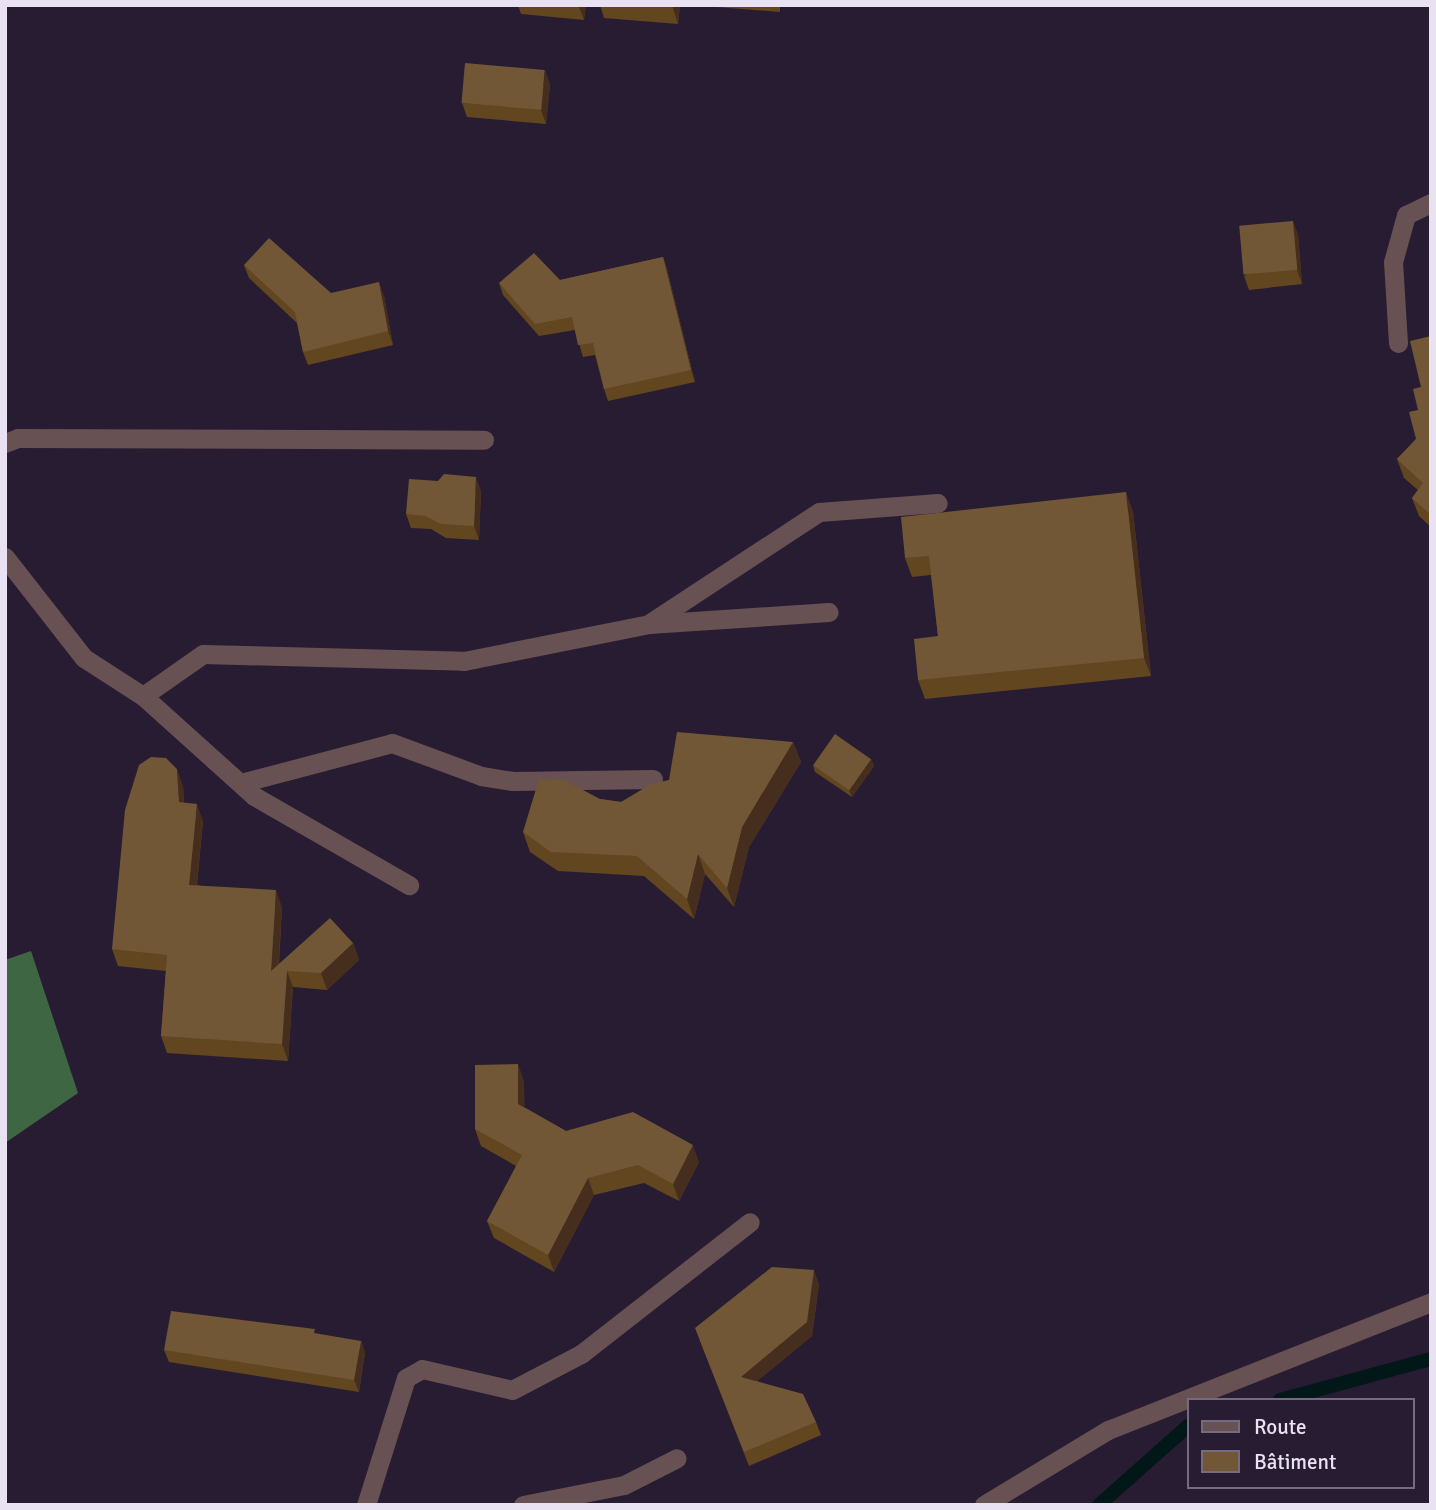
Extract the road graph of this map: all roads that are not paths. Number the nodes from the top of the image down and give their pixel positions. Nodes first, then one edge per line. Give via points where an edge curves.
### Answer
1 (1431, 203) edge
2 (1398, 343) dead end
3 (484, 440) dead end
4 (5, 443) edge
5 (938, 503) dead end
6 (5, 556) edge
7 (830, 612) dead end
8 (649, 624) junction
9 (143, 696) junction
10 (653, 779) dead end
11 (241, 783) junction
12 (409, 885) dead end
13 (750, 1222) dead end
14 (1431, 1302) edge
15 (1188, 1398) edge
16 (1189, 1398) edge
17 (677, 1458) dead end
18 (366, 1505) edge
19 (523, 1505) edge
20 (984, 1505) edge

1 - 2 street via 1406,215 1393,262
3 - 4 street via 19,438
5 - 8 street via 818,512
6 - 9 street via 84,657
7 - 8 street
8 - 9 street via 464,661 203,654
9 - 11 street
10 - 11 street via 513,781 481,776 392,743
11 - 12 street
13 - 18 street via 581,1354 512,1390 422,1369 406,1378
14 - 16 street
15 - 20 street via 1108,1430
17 - 19 street via 624,1485

